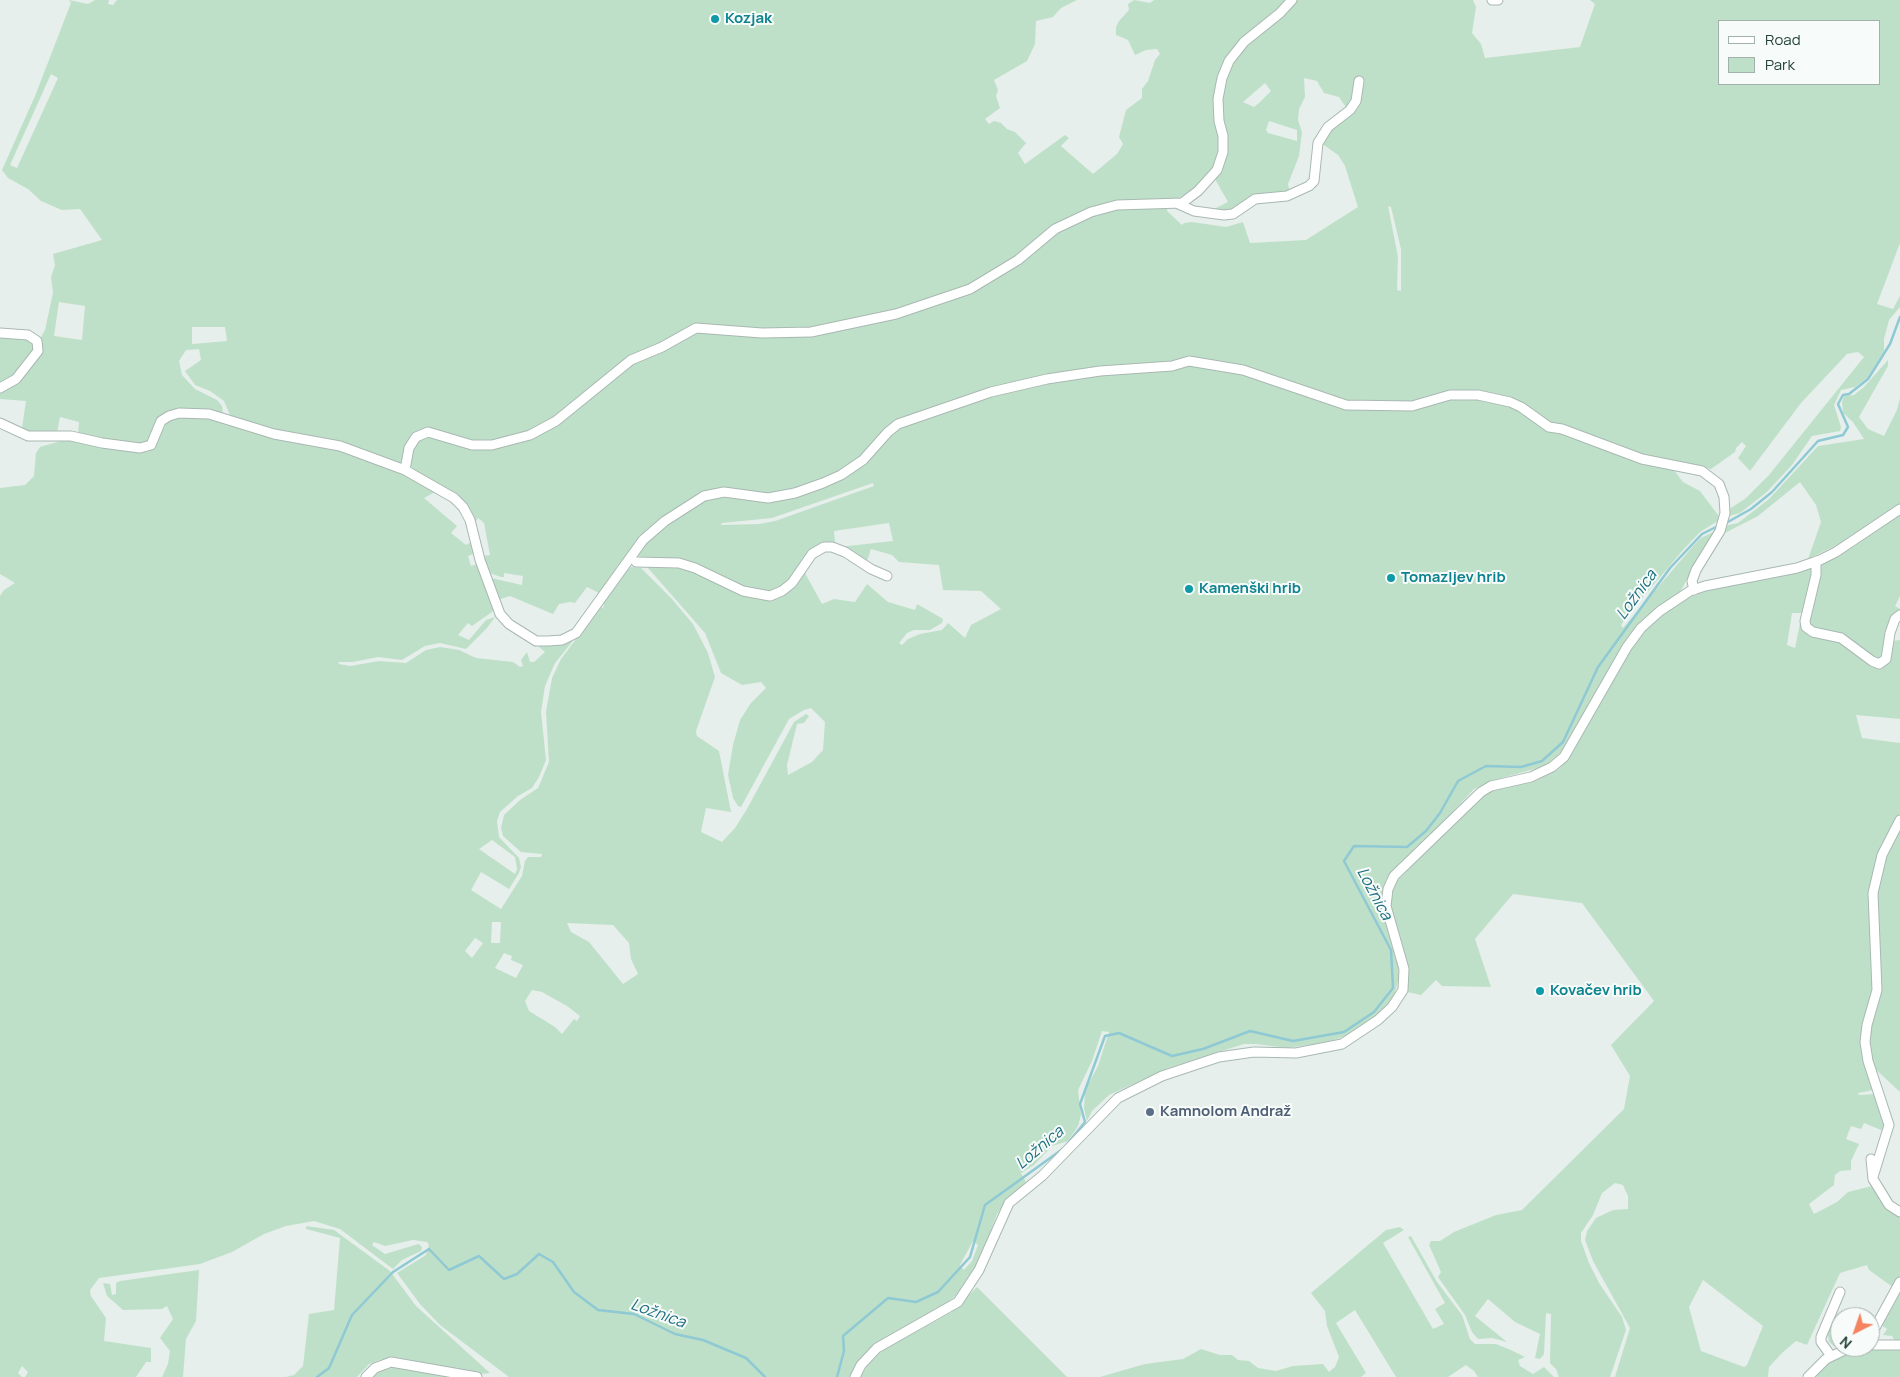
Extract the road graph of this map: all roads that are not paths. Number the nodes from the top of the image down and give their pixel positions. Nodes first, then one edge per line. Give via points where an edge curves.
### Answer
1 (1292, 0) edge
2 (1492, 0) edge
3 (1498, 0) edge
4 (1359, 81) dead end
5 (1176, 203) junction
6 (0, 333) edge
7 (0, 388) edge
8 (0, 423) edge
9 (405, 470) junction
10 (1900, 509) edge
11 (1816, 561) junction
12 (636, 562) dead end
13 (887, 576) dead end
14 (1694, 590) junction
15 (1900, 615) edge
16 (1900, 820) edge
17 (1871, 1159) dead end
18 (1873, 1177) junction
19 (1900, 1212) edge
20 (1900, 1282) edge
21 (1840, 1292) dead end
22 (1834, 1307) edge
23 (1830, 1317) edge
24 (1880, 1319) edge
25 (1880, 1345) edge
26 (1900, 1345) edge
27 (1830, 1355) edge
28 (1830, 1357) edge
29 (366, 1377) edge
30 (478, 1377) edge
31 (855, 1377) edge
32 (1808, 1377) edge

1 - 5 street via 1244,42 1229,61 1218,99 1218,121 1224,136 1220,162 1198,192 1182,203
2 - 3 street
4 - 5 street via 1356,101 1328,128 1318,143 1314,182 1309,186 1287,196 1255,199 1233,214 1224,216 1194,211
5 - 9 street via 1117,205 1091,212 1055,229 1018,260 970,289 896,314 811,332 762,333 696,328 631,360 556,421 530,436 492,445 472,445 428,432 416,437 409,448
6 - 7 street via 28,335 36,341 38,351 16,379
8 - 9 street via 28,436 71,436 140,448 151,445 161,421 179,413 193,412 274,434 340,446
9 - 14 street via 454,498 463,507 500,614 509,624 536,641 548,642 576,633 643,540 665,521 704,496 724,492 768,498 823,483 863,460 898,424 991,392 1047,378 1189,362 1243,370 1346,405 1412,406 1450,395 1478,395 1521,407 1549,428 1562,429 1642,459 1702,470 1719,484 1724,497 1722,525 1696,570 1692,581
10 - 11 street via 1836,552
11 - 14 street
11 - 15 street via 1816,575 1804,621 1813,632 1841,638 1879,664 1886,659 1890,633
12 - 13 street via 680,563 744,591 770,596 792,583 812,554 824,547 832,547
14 - 31 street via 1660,611 1641,628 1564,757 1531,777 1491,786 1481,792 1394,876 1386,906 1404,969 1403,990 1392,1007 1342,1044 1296,1053 1254,1052 1219,1057 1162,1076 1118,1098 1042,1176 1009,1203 980,1270 958,1302 877,1348
16 - 18 street via 1882,855 1873,893 1877,990 1865,1042 1889,1124
17 - 18 street
18 - 19 street via 1889,1205
20 - 24 street
21 - 22 street
23 - 27 street via 1821,1342
25 - 26 street
28 - 32 street
29 - 30 street via 375,1368 391,1362

